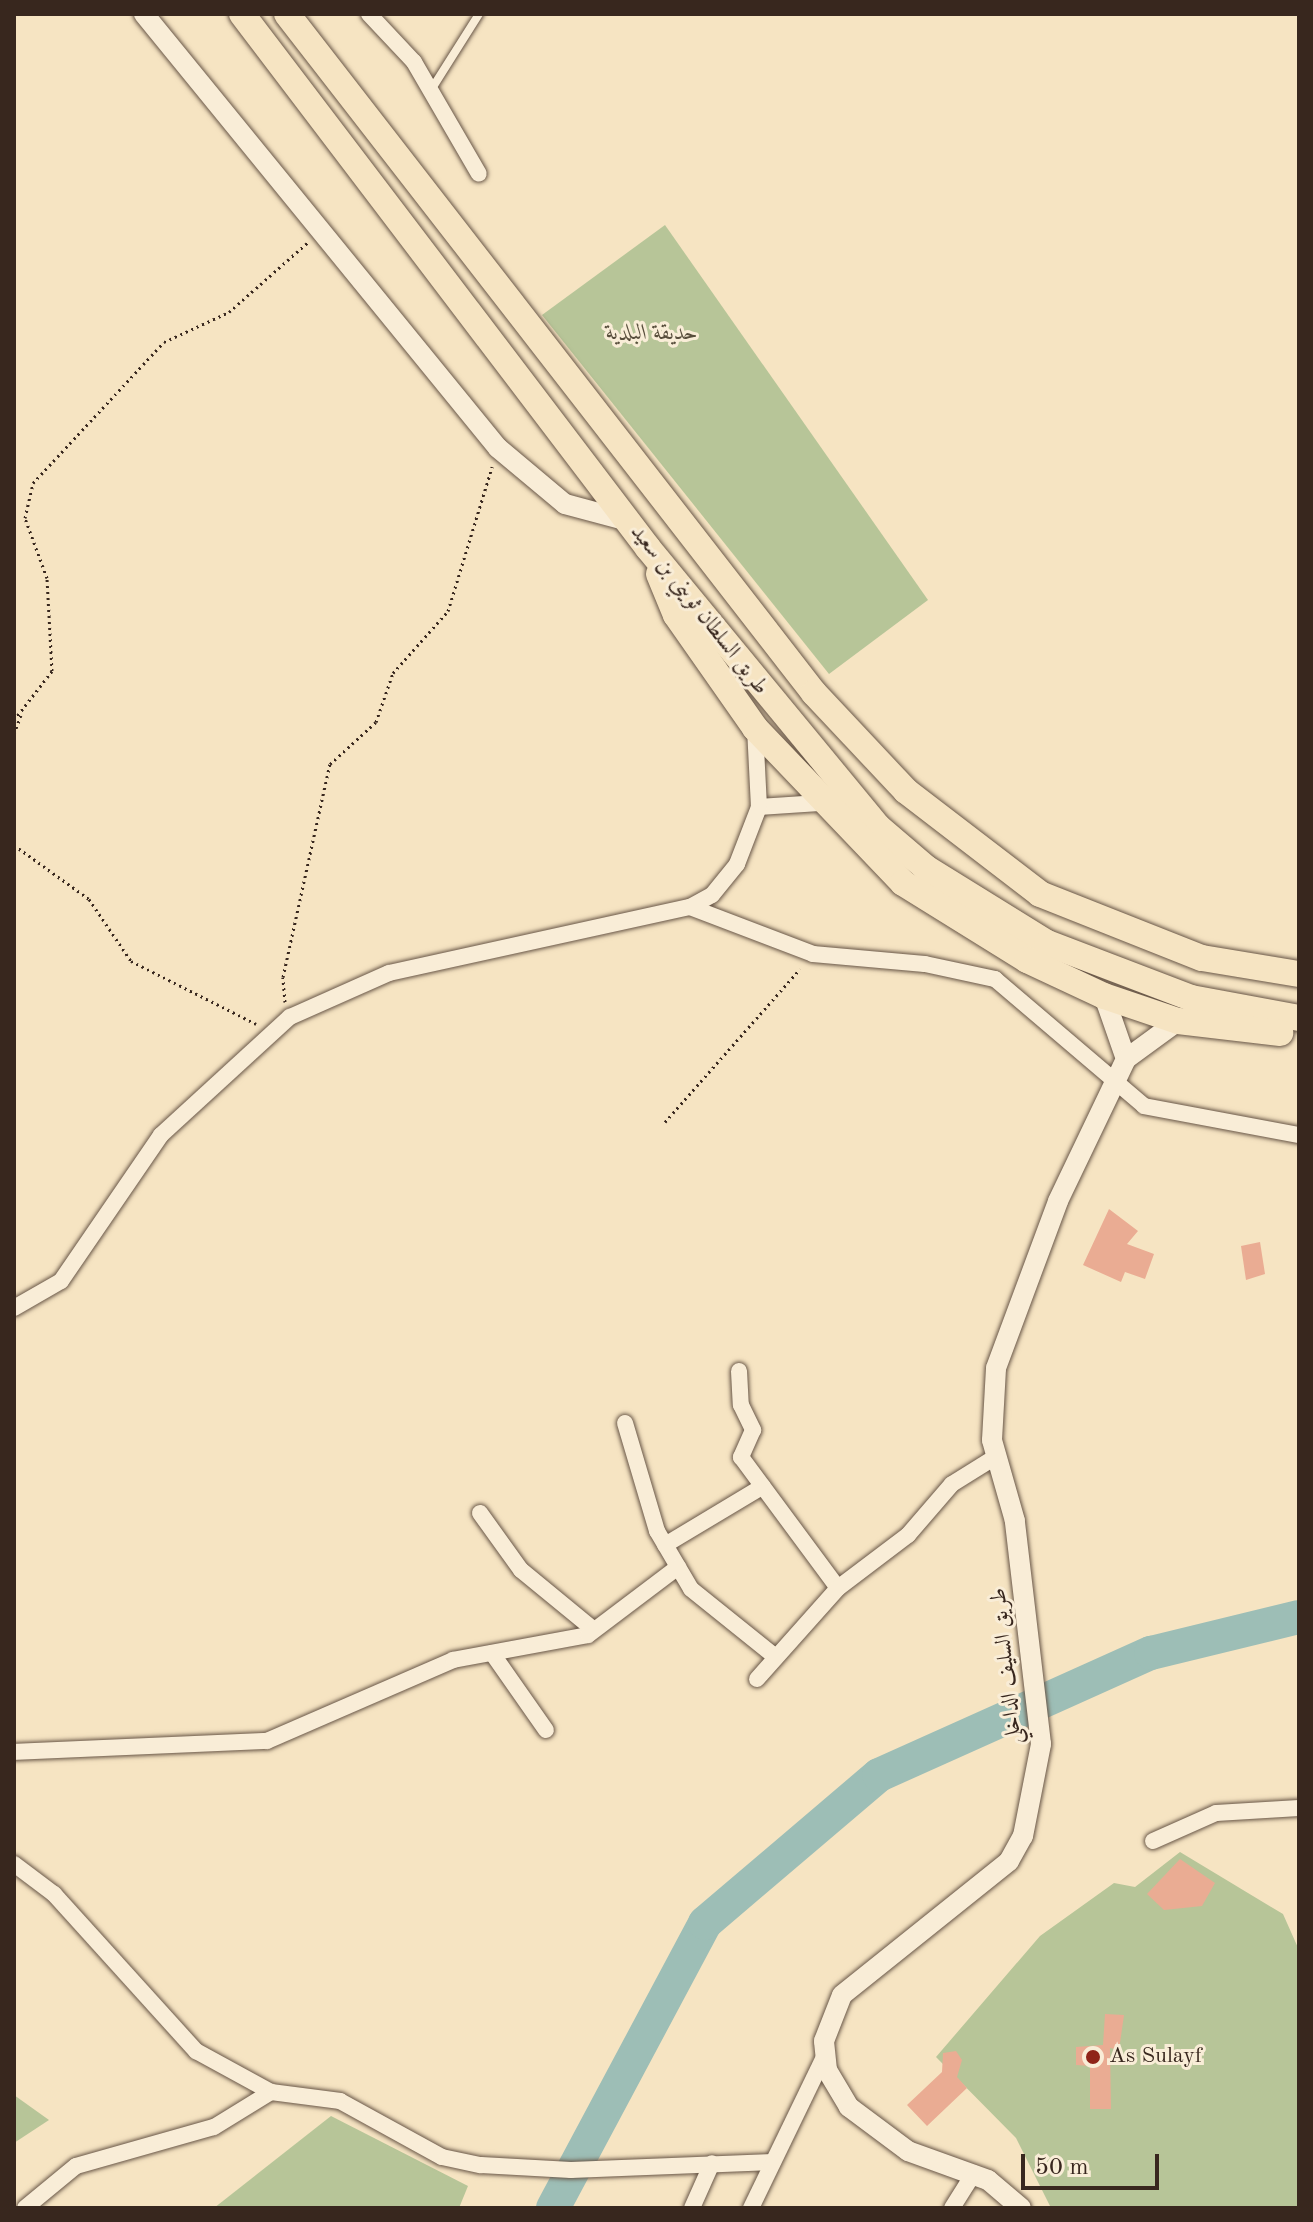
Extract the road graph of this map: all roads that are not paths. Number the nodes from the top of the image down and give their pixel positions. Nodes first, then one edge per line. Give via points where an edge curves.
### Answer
1 (144, 14) edge
2 (242, 14) edge
3 (287, 14) edge
4 (369, 14) edge
5 (479, 14) edge
6 (430, 91) junction
7 (479, 174) dead end
8 (628, 521) junction
9 (648, 548) junction
10 (755, 728) junction
11 (819, 803) junction
12 (759, 807) junction
13 (690, 907) junction
14 (1299, 974) edge
15 (1104, 996) junction
16 (1299, 1018) edge
17 (1178, 1021) junction
18 (1299, 1035) edge
19 (1126, 1059) junction
20 (1116, 1089) junction
21 (1299, 1135) edge
22 (14, 1308) edge
23 (739, 1371) dead end
24 (625, 1423) dead end
25 (997, 1456) junction
26 (763, 1486) junction
27 (480, 1513) dead end
28 (665, 1545) junction
29 (678, 1567) junction
30 (838, 1588) junction
31 (594, 1630) junction
32 (492, 1653) junction
33 (773, 1655) junction
34 (757, 1679) dead end
35 (546, 1730) dead end
36 (14, 1752) edge
37 (1299, 1808) edge
38 (1153, 1841) dead end
39 (14, 1864) edge
40 (825, 2055) junction
41 (271, 2092) junction
42 (773, 2162) junction
43 (712, 2163) junction
44 (974, 2173) junction
45 (25, 2208) edge
46 (692, 2208) edge
47 (751, 2208) edge
48 (952, 2208) edge
49 (1021, 2208) edge

1 - 8 street via 317,234 498,448 565,504
2 - 8 highway, طريق السلطان ثويني بن سعيد
3 - 14 highway, طريق السلطان ثويني بن سعيد via 814,693 906,791 1040,894 1202,958
4 - 6 street
5 - 6 lane
6 - 7 street
8 - 9 highway, طريق السلطان ثويني بن سعيد
9 - 10 highway via 676,615
9 - 16 highway, طريق السلطان ثويني بن سعيد via 839,788 926,868 1009,923 1100,965 1191,998
10 - 11 highway
10 - 12 street
11 - 12 street
11 - 15 highway via 915,892
12 - 13 street via 730,876
13 - 20 street via 813,954 925,964 995,979 1022,995
13 - 22 street via 389,973 290,1017 161,1135 61,1281
15 - 17 highway
15 - 19 street
17 - 18 highway
17 - 19 street
19 - 20 street, طريق السليف الداخلي
20 - 21 street via 1174,1116
20 - 25 street, طريق السليف الداخلي via 1058,1201 1004,1337 991,1396
23 - 26 street via 741,1405 753,1430 741,1457
24 - 28 street
25 - 30 street via 952,1484 908,1535
25 - 40 street, طريق السليف الداخلي via 1015,1521 1041,1744 1034,1803 1009,1861 842,1995 826,2028
26 - 28 street
26 - 30 street
27 - 31 street via 521,1570
28 - 29 street
29 - 31 street
29 - 33 street via 691,1589
30 - 33 street
31 - 32 street via 544,1648
32 - 35 street
32 - 36 street via 453,1660 267,1741
33 - 34 street
37 - 38 street via 1216,1813
39 - 41 street via 54,1894 196,2051
40 - 42 street
40 - 44 street via 833,2084 871,2124 926,2161
41 - 43 street via 340,2101 442,2157 481,2165
41 - 45 street via 214,2127 76,2166
42 - 43 street
42 - 47 street
43 - 46 street
44 - 48 street
44 - 49 street

